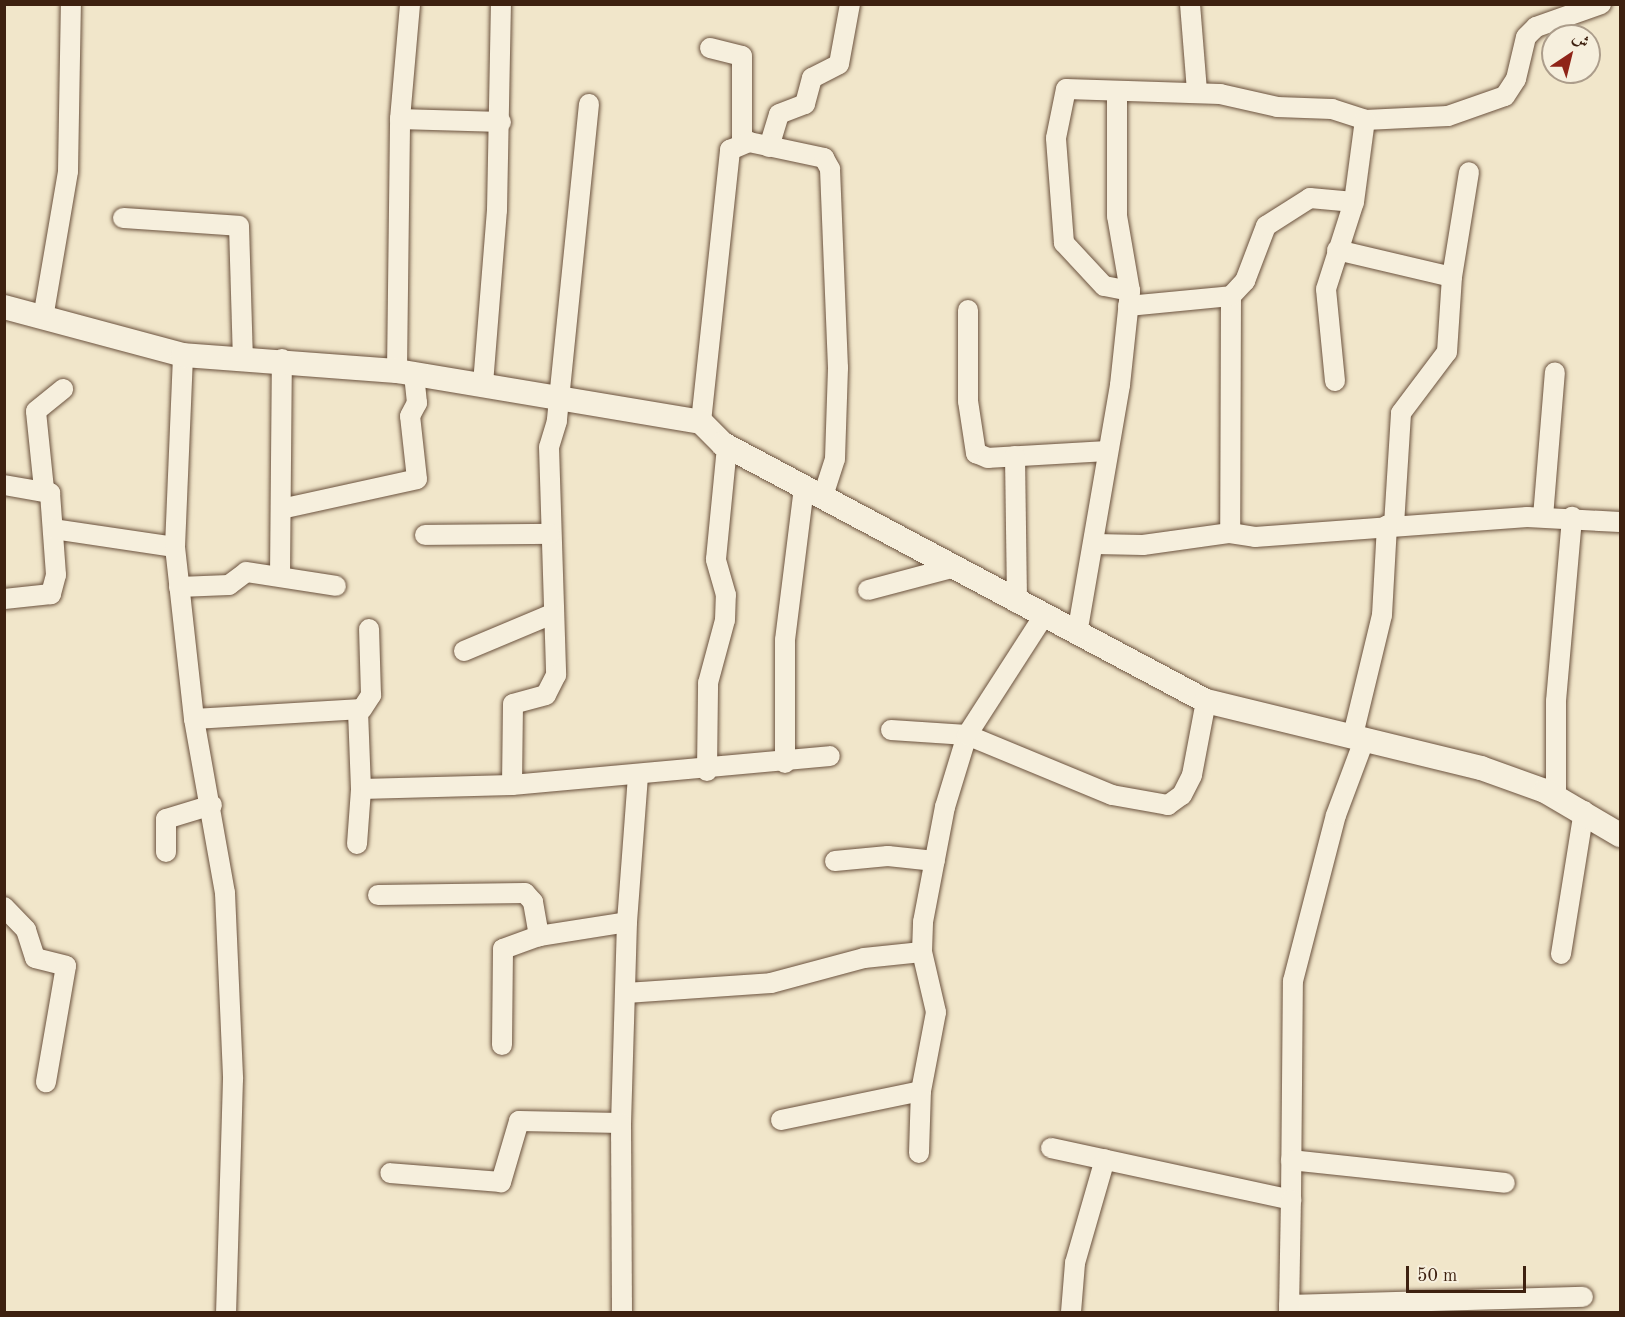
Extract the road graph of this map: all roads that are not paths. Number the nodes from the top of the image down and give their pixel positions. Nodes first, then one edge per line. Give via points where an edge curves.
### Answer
1 (71, 4) edge
2 (410, 4) edge
3 (501, 4) edge
4 (850, 4) edge
5 (1190, 4) edge
6 (1592, 6) edge
7 (710, 48) dead end
8 (1117, 91) junction
9 (1197, 91) junction
10 (590, 104) dead end
11 (400, 119) junction
12 (1365, 120) junction
13 (501, 122) junction
14 (742, 142) junction
15 (769, 147) junction
16 (1469, 172) dead end
17 (1353, 202) junction
18 (123, 218) dead end
19 (1337, 250) junction
20 (1452, 278) junction
21 (1230, 296) junction
22 (1129, 299) junction
23 (4, 307) edge
24 (968, 310) dead end
25 (43, 318) junction
26 (183, 355) junction
27 (243, 357) junction
28 (282, 359) junction
29 (1555, 372) dead end
30 (406, 373) junction
31 (1335, 381) dead end
32 (483, 384) junction
33 (63, 389) dead end
34 (559, 396) junction
35 (701, 422) junction
36 (728, 446) junction
37 (1106, 451) junction
38 (1015, 456) junction
39 (4, 485) edge
40 (44, 489) junction
41 (814, 491) junction
42 (281, 509) junction
43 (1543, 517) junction
44 (1572, 517) junction
45 (1620, 522) edge
46 (1390, 525) junction
47 (54, 529) junction
48 (1230, 533) junction
49 (550, 534) junction
50 (425, 535) dead end
51 (1095, 544) junction
52 (175, 547) junction
53 (951, 568) junction
54 (280, 576) junction
55 (336, 586) dead end
56 (179, 587) junction
57 (868, 590) dead end
58 (4, 599) edge
59 (1017, 603) junction
60 (552, 614) junction
61 (1043, 616) junction
62 (369, 629) dead end
63 (1077, 634) junction
64 (465, 651) dead end
65 (1206, 701) junction
66 (358, 710) junction
67 (194, 719) junction
68 (891, 730) dead end
69 (967, 735) junction
70 (1359, 737) junction
71 (831, 756) dead end
72 (785, 763) junction
73 (707, 771) junction
74 (638, 777) junction
75 (512, 785) junction
76 (361, 789) junction
77 (1556, 797) junction
78 (212, 805) junction
79 (1584, 811) junction
80 (1620, 835) edge
81 (357, 844) dead end
82 (166, 852) dead end
83 (835, 861) dead end
84 (934, 861) junction
85 (378, 895) dead end
86 (4, 907) edge
87 (627, 921) junction
88 (539, 936) junction
89 (922, 952) junction
90 (1562, 954) dead end
91 (626, 993) junction
92 (502, 1045) dead end
93 (46, 1082) dead end
94 (921, 1091) junction
95 (781, 1120) dead end
96 (621, 1123) junction
97 (1051, 1148) dead end
98 (919, 1153) dead end
99 (1106, 1159) junction
100 (1291, 1160) junction
101 (390, 1173) dead end
102 (1505, 1183) dead end
103 (1291, 1200) junction
104 (1583, 1297) dead end
105 (1443, 1305) edge
106 (1289, 1309) edge
107 (226, 1312) edge
108 (622, 1312) edge
109 (1071, 1312) edge

1 - 25 street via 68,171
2 - 11 street
3 - 13 street
4 - 15 street via 839,64 812,78 805,104 779,114
5 - 9 street
6 - 12 street via 1530,33 1516,79 1501,100 1448,116
7 - 14 street via 742,56
8 - 9 street
8 - 22 street via 1116,192
8 - 22 street via 1066,89 1056,151 1066,249 1104,286
9 - 12 street via 1277,107 1332,109
10 - 34 street
11 - 13 street
11 - 30 street
12 - 17 street
13 - 32 street
14 - 15 street
14 - 35 street via 730,150 727,169
15 - 41 street via 821,157 830,169 838,368 835,459
16 - 20 street
17 - 19 street
17 - 21 street via 1310,198 1266,226 1245,281
18 - 27 street via 239,226
19 - 20 street
19 - 31 street via 1325,305
20 - 46 street via 1448,352 1401,413
21 - 22 street
21 - 48 street
22 - 37 street
23 - 25 street
24 - 38 street via 971,441 983,458
25 - 26 street
26 - 27 street
26 - 52 street
27 - 28 street
28 - 30 street
28 - 42 street
29 - 43 street
30 - 32 street
30 - 42 street via 417,403 410,416 417,479
32 - 34 street
33 - 40 street via 36,411
34 - 35 street
34 - 49 street via 549,447
35 - 36 street
36 - 41 street
36 - 73 street via 716,559 726,596 725,620 708,682
37 - 38 street
37 - 51 street
38 - 59 street
39 - 40 street
40 - 47 street via 51,495
41 - 53 street
41 - 72 street via 785,640
42 - 54 street
43 - 44 street
43 - 46 street
44 - 45 street
44 - 77 street via 1556,701
46 - 48 street via 1255,537
46 - 70 street via 1382,615
47 - 52 street
47 - 58 street via 53,592
48 - 51 street via 1143,545
49 - 50 street
49 - 60 street
51 - 63 street
52 - 56 street
53 - 57 street
53 - 59 street
54 - 55 street
54 - 56 street via 246,572 229,585
56 - 67 street
59 - 61 street
60 - 64 street
60 - 75 street via 554,686 546,695 513,704
61 - 63 street
61 - 69 street
62 - 66 street via 371,695
63 - 65 street
65 - 69 street via 1192,775 1182,795 1168,805 1112,795
65 - 70 street
66 - 67 street
66 - 76 street
67 - 78 street
68 - 69 street
69 - 84 street
70 - 77 street via 1481,768
70 - 100 street via 1332,825 1293,981
71 - 72 street
72 - 73 street
73 - 74 street
74 - 75 street
74 - 87 street
75 - 76 street
76 - 81 street
77 - 79 street
78 - 82 street via 166,819
78 - 107 street via 225,893 234,1079
79 - 80 street
79 - 90 street
83 - 84 street via 888,856
84 - 89 street
85 - 88 street via 525,892 533,902
86 - 93 street via 26,930 35,958 66,966
87 - 88 street
87 - 91 street
88 - 92 street via 503,950
89 - 91 street via 864,958 771,983
89 - 94 street via 936,1012
91 - 96 street
94 - 95 street
94 - 98 street
96 - 101 street via 522,1120 515,1125 504,1182
96 - 108 street
97 - 99 street
99 - 103 street
99 - 109 street via 1075,1263
100 - 102 street
100 - 103 street
103 - 106 street
104 - 105 street
105 - 106 street

